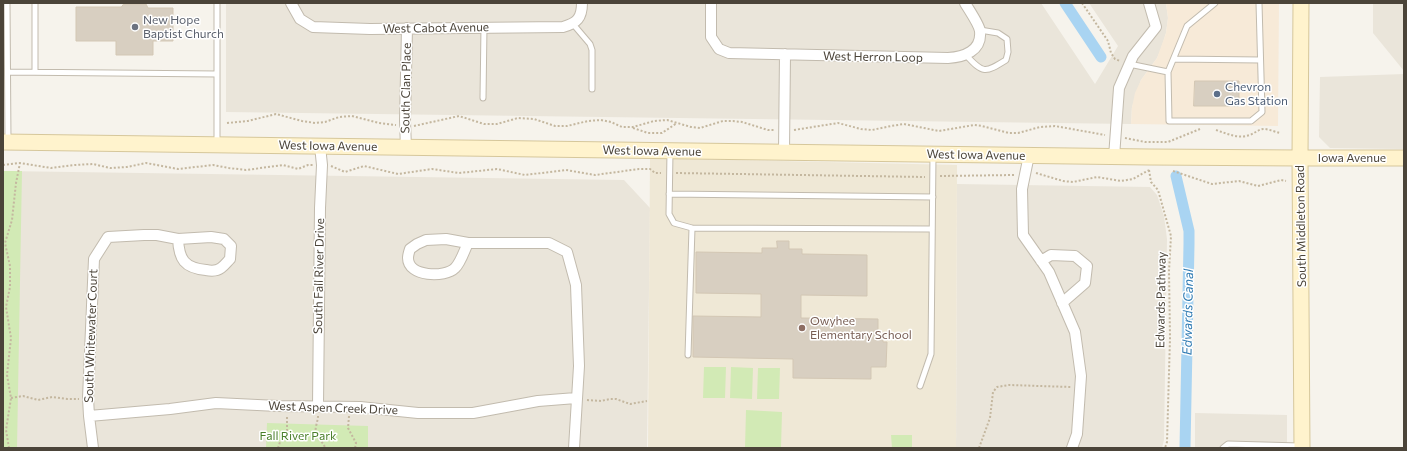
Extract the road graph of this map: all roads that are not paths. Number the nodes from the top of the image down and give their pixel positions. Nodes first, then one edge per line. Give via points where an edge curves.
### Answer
1 (7, 3) edge
2 (35, 3) edge
3 (217, 3) edge
4 (291, 3) edge
5 (582, 3) edge
6 (711, 3) edge
7 (965, 3) edge
8 (1149, 3) edge
9 (1215, 3) edge
10 (1259, 3) edge
11 (1301, 3) edge
12 (573, 24) junction
13 (484, 27) junction
14 (407, 28) junction
15 (980, 30) junction
16 (785, 54) junction
17 (966, 55) junction
18 (1174, 59) junction
19 (1260, 60) junction
20 (1129, 64) junction
21 (8, 72) junction
22 (35, 72) junction
23 (1168, 72) junction
24 (217, 74) junction
25 (592, 88) dead end
26 (483, 98) dead end
27 (6, 142) edge
28 (217, 145) junction
29 (320, 146) junction
30 (406, 148) junction
31 (670, 151) junction
32 (784, 152) junction
33 (934, 154) junction
34 (1029, 156) junction
35 (1114, 157) junction
36 (1300, 158) junction
37 (1404, 158) edge
38 (669, 194) junction
39 (933, 198) junction
40 (692, 228) junction
41 (932, 229) junction
42 (178, 239) junction
43 (468, 243) junction
44 (1041, 261) junction
45 (1062, 302) junction
46 (688, 355) dead end
47 (920, 386) dead end
48 (576, 398) junction
49 (318, 406) junction
50 (89, 416) junction
51 (1302, 447) edge
52 (93, 448) edge
53 (574, 448) edge
54 (1072, 448) edge
55 (1222, 448) edge

1 - 21 lane
2 - 22 lane
3 - 24 lane
4 - 14 street, West Cabot Avenue via 300,19 313,27
5 - 12 street via 582,11
6 - 16 street, West Herron Loop via 711,37 719,49 729,53
7 - 15 street
8 - 20 street via 1156,27
9 - 18 lane via 1187,26
10 - 19 lane
11 - 36 street, South Middleton Road
12 - 13 street, West Cabot Avenue via 564,27
12 - 25 lane via 592,50
13 - 14 street, West Cabot Avenue
13 - 26 lane
14 - 30 street, South Clan Place
15 - 17 street via 975,48
15 - 17 lane via 998,33 1007,40 1006,60 983,70 975,66
16 - 17 street, West Herron Loop via 948,58
16 - 32 street
18 - 19 lane
18 - 23 lane
19 - 23 lane via 1262,112 1251,121 1169,122
20 - 23 lane
20 - 35 street via 1119,88
21 - 22 lane
21 - 27 lane
22 - 24 lane
24 - 28 lane
27 - 28 street, West Iowa Avenue
28 - 29 street, West Iowa Avenue
29 - 30 street, West Iowa Avenue
29 - 49 street, South Fall River Drive via 322,165
30 - 31 street, West Iowa Avenue
31 - 32 street, West Iowa Avenue
31 - 38 lane
32 - 33 street, West Iowa Avenue
33 - 34 street, West Iowa Avenue
33 - 39 lane
34 - 35 street, West Iowa Avenue
34 - 44 street via 1022,190 1023,235
35 - 36 street, West Iowa Avenue via 1149,164
36 - 37 street, Iowa Avenue
36 - 51 street, South Middleton Road
38 - 39 lane
38 - 40 lane via 669,214 674,223
39 - 41 lane
40 - 41 lane
40 - 46 lane
41 - 47 lane via 931,354
42 - 42 street via 181,256 188,267 217,270 230,259 231,246 224,239
42 - 50 street, South Whitewater Court via 157,235 108,237 94,260
43 - 43 street via 456,267 450,272 432,275 410,266 410,249 426,240 446,239
43 - 48 street via 549,243 567,252 576,285 579,366
44 - 45 street via 1049,272
44 - 45 street via 1051,255 1075,256 1087,266 1085,283
45 - 54 street via 1075,332 1081,376 1077,434
48 - 49 street, West Aspen Creek Drive via 538,401 473,413 418,413
48 - 53 street
49 - 50 street, West Aspen Creek Drive via 216,403
50 - 52 street, South Whitewater Court
51 - 55 lane via 1228,444

